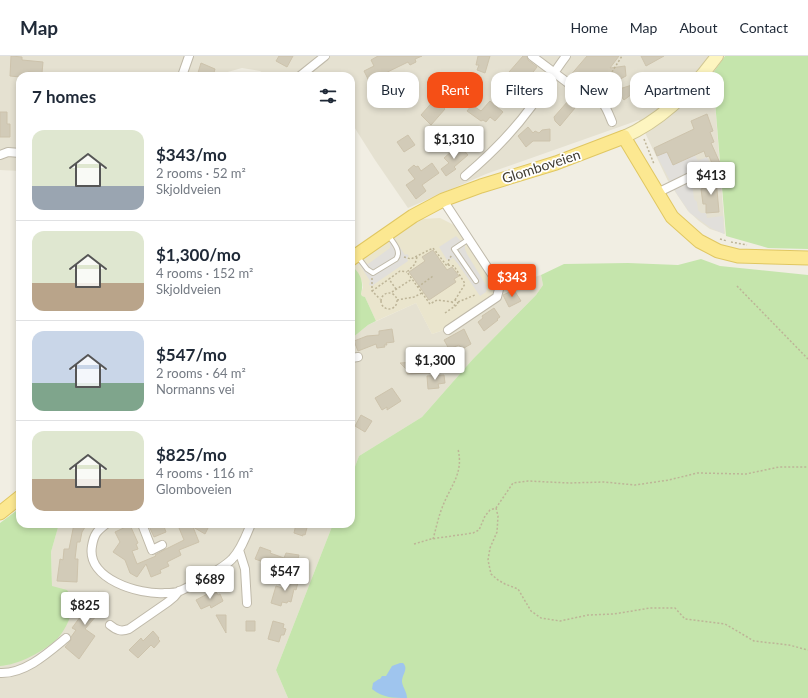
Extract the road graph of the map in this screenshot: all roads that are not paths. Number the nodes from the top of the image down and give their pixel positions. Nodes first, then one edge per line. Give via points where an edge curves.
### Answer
1 (190, 56) edge
2 (326, 56) edge
3 (532, 56) edge
4 (566, 56) edge
5 (717, 56) edge
6 (184, 72) edge
7 (305, 72) edge
8 (554, 72) joint
9 (557, 74) edge
10 (529, 108) edge
11 (612, 122) dead end
12 (624, 136) junction
13 (0, 148) edge
14 (16, 153) edge
15 (4, 154) edge
16 (702, 171) dead end
17 (466, 176) dead end
18 (657, 193) junction
19 (443, 200) junction
20 (387, 233) junction
21 (469, 239) junction
22 (355, 256) edge
23 (355, 258) edge
24 (808, 258) edge
25 (476, 281) dead end
26 (448, 330) dead end
27 (16, 499) edge
28 (0, 513) edge
29 (100, 528) edge
30 (144, 528) edge
31 (249, 528) edge
32 (162, 545) dead end
33 (239, 550) junction
34 (179, 591) junction
35 (247, 603) dead end
36 (110, 625) dead end
37 (66, 638) dead end
38 (0, 673) edge

1 - 6 street
2 - 7 street
3 - 8 street
4 - 8 street
5 - 12 street, Glomboveien via 680,99 639,130
9 - 11 street via 584,95 593,95 604,103
10 - 17 street via 487,158
12 - 18 main road
12 - 19 main road, Glomboveien via 556,163
13 - 15 street
14 - 15 street
16 - 18 street
18 - 24 main road via 672,217 699,241 718,251 738,256
19 - 20 main road, Glomboveien
19 - 21 street
20 - 22 main road, Glomboveien
20 - 23 lane via 398,252 396,259 373,273
21 - 25 lane via 454,249
21 - 26 street via 499,289 496,297
27 - 28 main road
29 - 34 street via 96,531 91,546 92,560 108,579 145,591
30 - 32 street via 152,550
31 - 33 street
33 - 34 street via 232,560 219,569
33 - 35 street via 245,569
34 - 36 street via 174,598 128,629 121,631
37 - 38 street via 26,666

